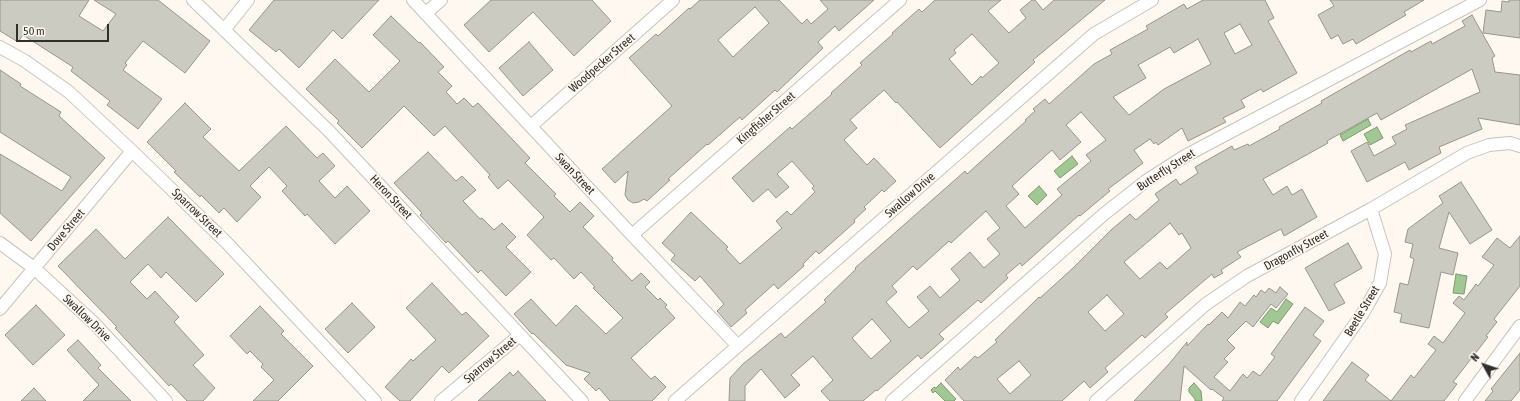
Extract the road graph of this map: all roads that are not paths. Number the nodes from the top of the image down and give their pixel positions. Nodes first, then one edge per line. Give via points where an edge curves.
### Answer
1 (193, 0) edge
2 (248, 0) edge
3 (413, 0) edge
4 (441, 0) edge
5 (673, 0) edge
6 (900, 0) edge
7 (1152, 0) edge
8 (1480, 0) edge
9 (426, 13) junction
10 (224, 30) junction
11 (0, 47) edge
12 (530, 126) junction
13 (1520, 146) edge
14 (132, 151) junction
15 (1371, 209) junction
16 (632, 235) junction
17 (0, 242) edge
18 (34, 268) junction
19 (0, 309) edge
20 (1520, 326) edge
21 (520, 335) junction
22 (738, 346) junction
23 (166, 401) edge
24 (375, 401) edge
25 (441, 401) edge
26 (582, 401) edge
27 (675, 401) edge
28 (892, 401) edge
29 (1096, 401) edge
30 (1300, 401) edge
31 (1465, 401) edge

1 - 10 street, Heron Street
2 - 10 street
3 - 9 street, Swan Street
4 - 9 street
5 - 12 street, Woodpecker Street
6 - 16 street, Kingfisher Street
7 - 22 street, Swallow Drive via 1094,34
8 - 28 street, Butterfly Street via 1185,156 1146,181 1104,214
9 - 12 street, Swan Street
10 - 21 street, Heron Street via 329,131
11 - 14 street, Sparrow Street via 70,92
12 - 16 street, Swan Street
13 - 15 street, Dragonfly Street via 1510,143 1489,145 1467,153
14 - 18 street, Dove Street
14 - 24 street, Sparrow Street via 227,242
15 - 29 street, Dragonfly Street via 1247,276 1206,304
15 - 30 street, Beetle Street via 1385,254 1380,282 1363,313
16 - 22 street, Swan Street
17 - 18 street, Swallow Drive
18 - 19 street, Dove Street
18 - 23 street, Swallow Drive via 95,324
20 - 31 street
21 - 25 street, Sparrow Street
21 - 26 street, Heron Street
22 - 27 street, Swallow Drive

